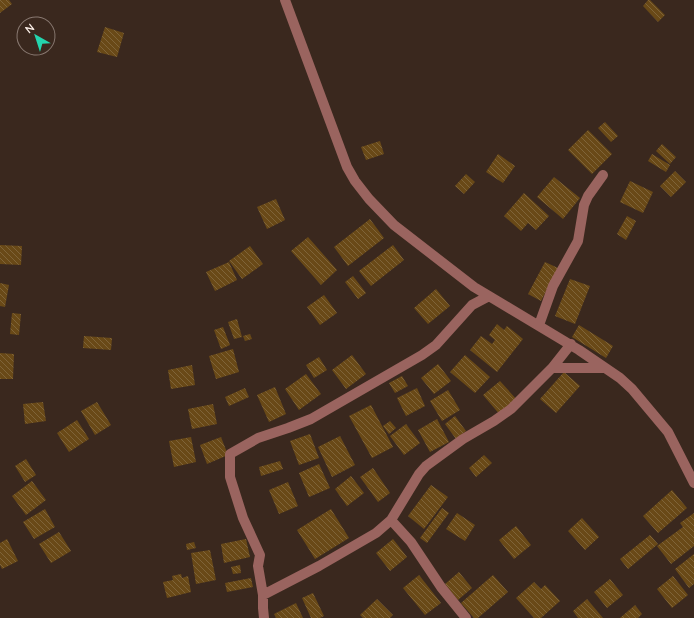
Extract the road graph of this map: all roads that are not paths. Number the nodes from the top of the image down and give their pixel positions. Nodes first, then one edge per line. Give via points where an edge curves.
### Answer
1 (285, 0) edge
2 (603, 175) dead end
3 (489, 296) junction
4 (539, 325) junction
5 (571, 344) junction
6 (552, 368) junction
7 (605, 368) junction
8 (694, 483) edge
9 (391, 520) junction
10 (263, 596) junction
11 (264, 618) edge
12 (466, 618) edge

1 - 3 street via 347,167 355,181 394,226
2 - 4 street via 584,205 578,241 554,286
3 - 4 street
3 - 10 street via 472,305 436,345 422,354 311,419 258,438 230,454 230,477 243,518 260,555 258,566
4 - 5 street
5 - 6 street
5 - 7 street
6 - 7 street
6 - 9 street via 511,409 426,466
7 - 8 street via 632,389 668,432
9 - 10 street via 376,533
9 - 12 street via 411,542 441,587
10 - 11 street

